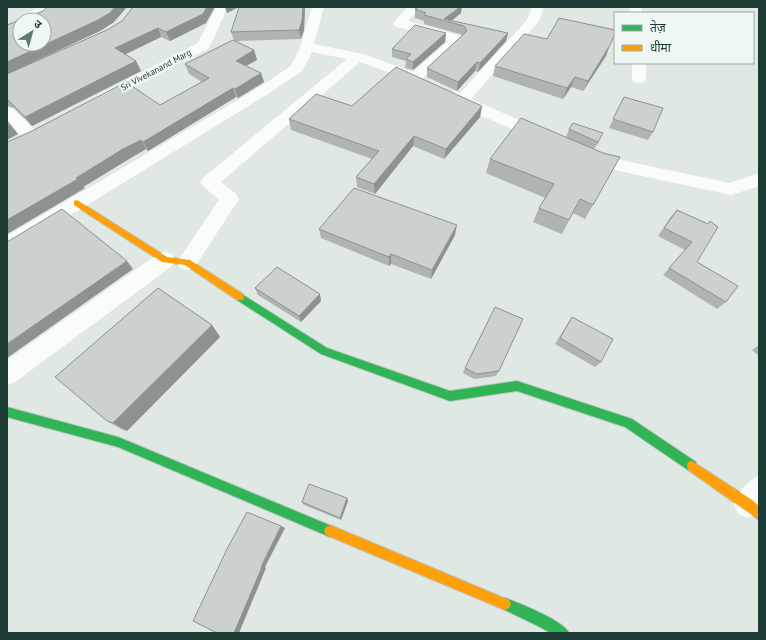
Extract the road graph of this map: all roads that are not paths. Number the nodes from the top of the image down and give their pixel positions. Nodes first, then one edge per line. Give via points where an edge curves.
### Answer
1 (222, 7) edge
2 (318, 7) edge
3 (414, 7) edge
4 (538, 7) edge
5 (307, 47) junction
6 (358, 56) junction
7 (639, 64) edge
8 (639, 79) dead end
9 (429, 84) junction
10 (462, 100) junction
11 (94, 103) edge
12 (7, 112) edge
13 (32, 136) edge
14 (759, 179) edge
15 (76, 203) junction
16 (7, 245) edge
17 (165, 260) junction
18 (187, 262) junction
19 (7, 374) edge
20 (7, 412) edge
21 (756, 502) edge
22 (563, 633) edge

1 - 11 street, Sri Vivekanand Marg via 204,45
2 - 5 street
3 - 9 street via 399,23 457,39
4 - 10 street via 533,21
5 - 6 street
5 - 15 street via 298,68
6 - 9 street
6 - 18 street via 209,182 230,199
7 - 8 street
9 - 10 street
10 - 14 street via 602,162 731,189
12 - 13 street
15 - 16 street
15 - 17 street
17 - 18 street
17 - 19 street
18 - 21 street via 324,351 450,396 517,386 628,423
20 - 22 street via 118,442 504,604

